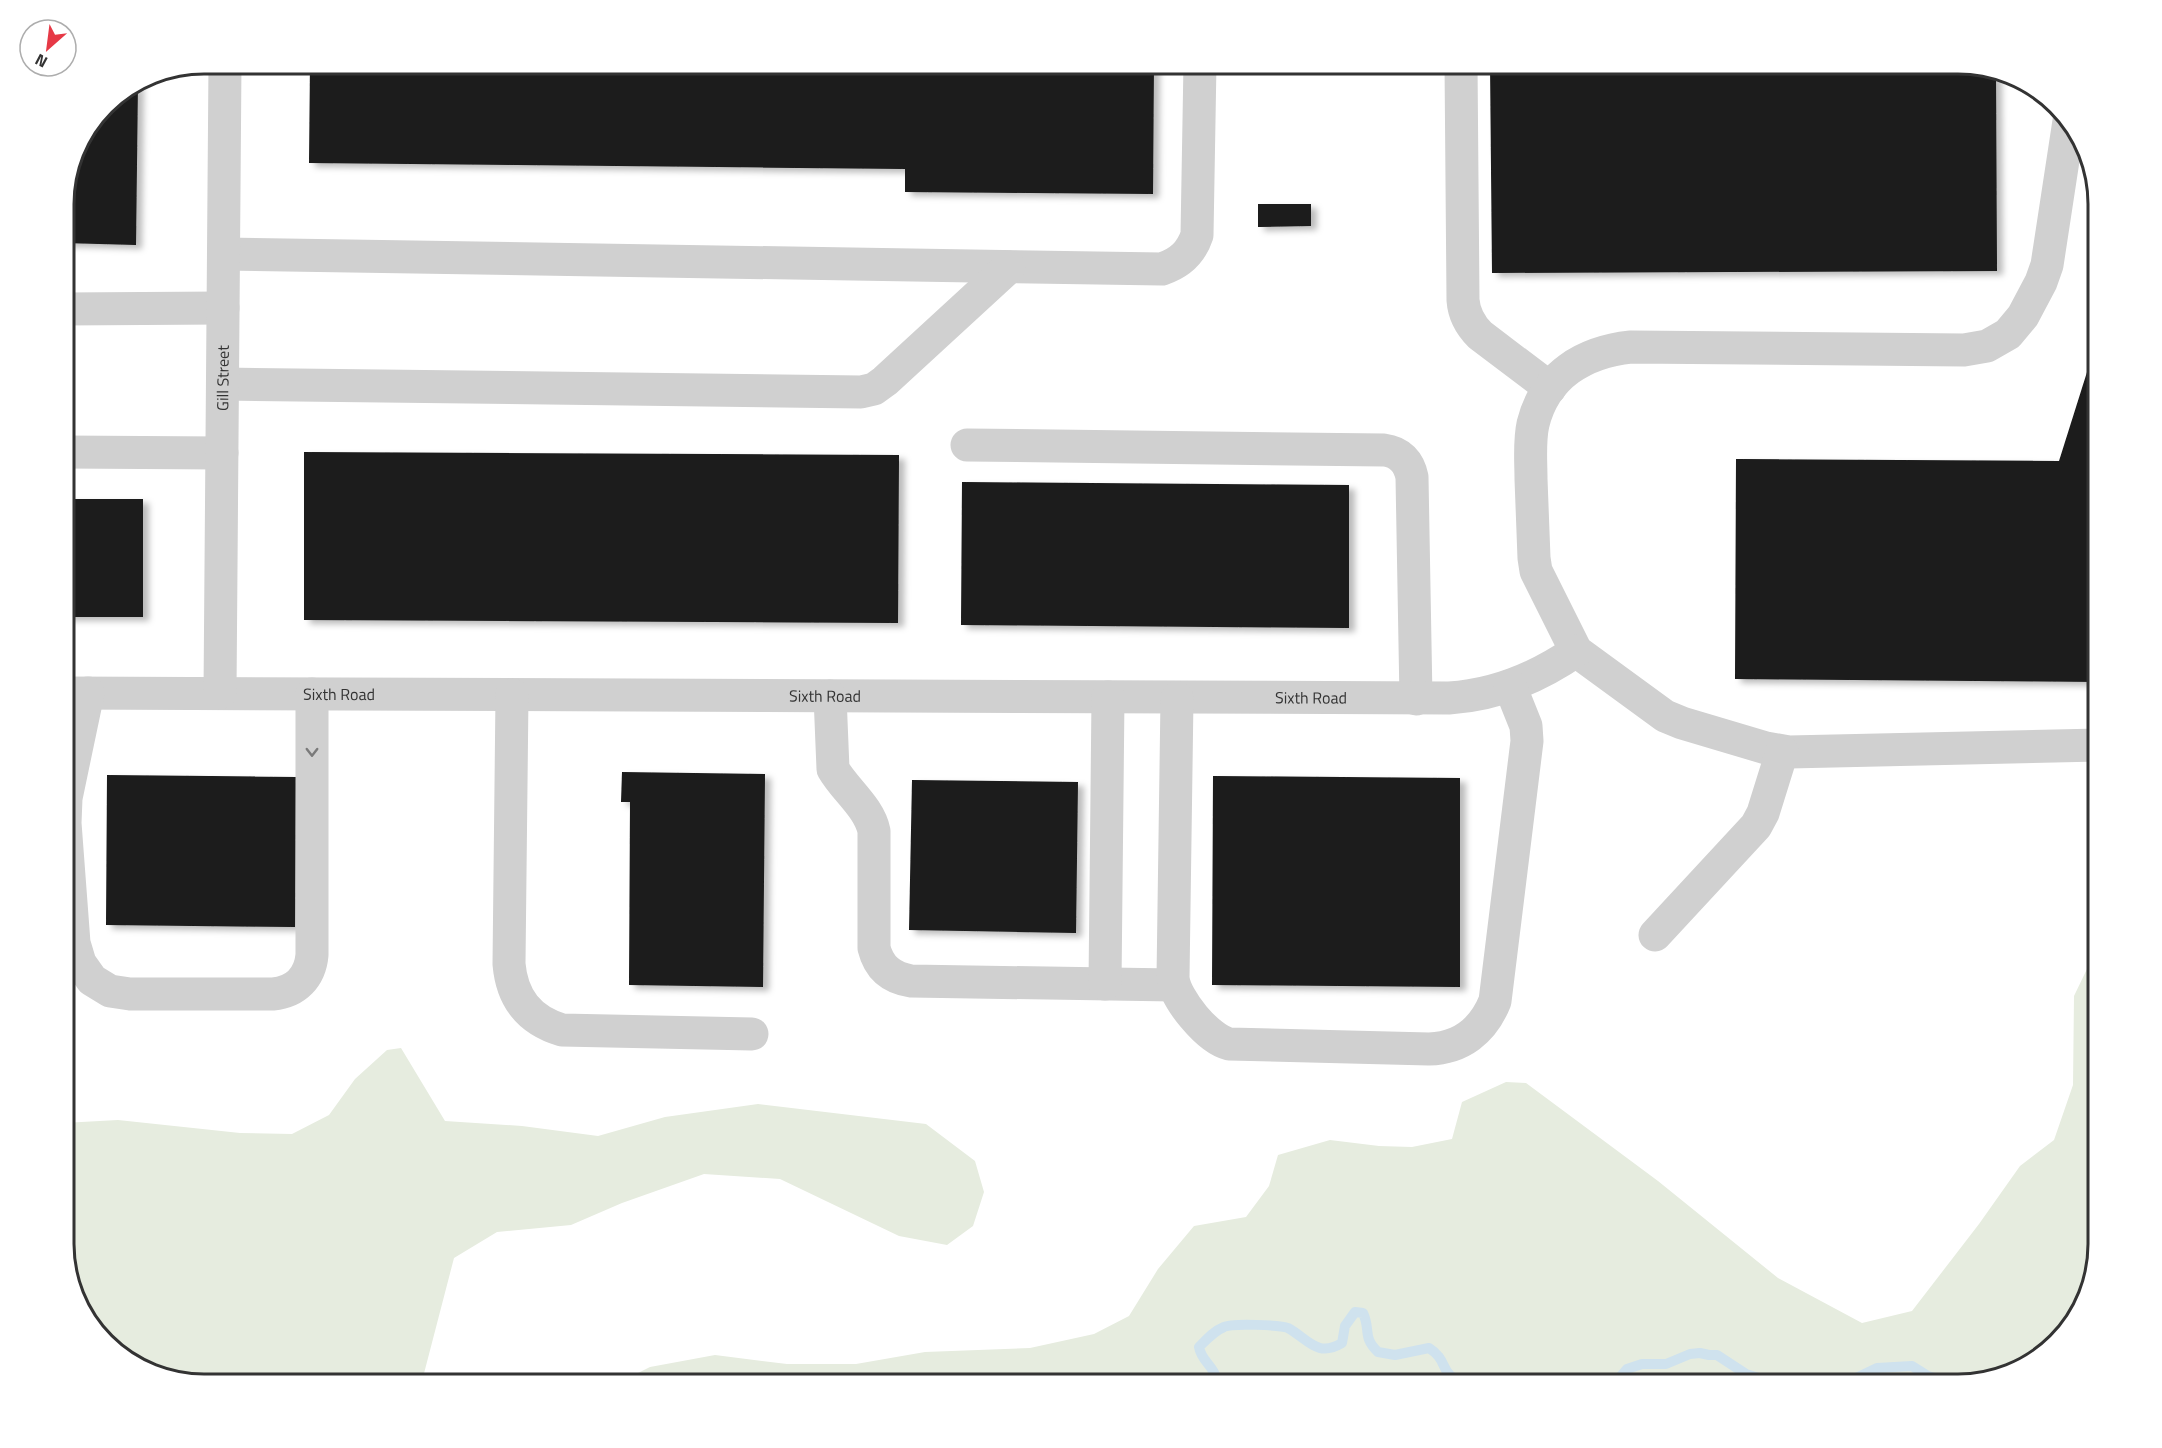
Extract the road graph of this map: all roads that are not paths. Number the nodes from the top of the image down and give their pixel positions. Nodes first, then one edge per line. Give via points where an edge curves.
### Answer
1 (225, 74) edge
2 (1200, 74) edge
3 (1461, 74) edge
4 (2066, 131) edge
5 (224, 254) junction
6 (1009, 267) junction
7 (223, 308) junction
8 (74, 309) edge
9 (223, 384) junction
10 (1550, 388) junction
11 (967, 445) dead end
12 (74, 452) edge
13 (222, 453) junction
14 (1576, 651) junction
15 (1510, 686) junction
16 (76, 693) edge
17 (220, 693) junction
18 (312, 694) junction
19 (512, 695) junction
20 (830, 696) junction
21 (1108, 698) junction
22 (1178, 698) junction
23 (1416, 699) junction
24 (74, 716) edge
25 (2088, 745) edge
26 (1782, 752) junction
27 (1655, 935) dead end
28 (74, 943) edge
29 (1105, 984) junction
30 (1174, 986) junction
31 (752, 1034) dead end

1 - 5 street, Gill Street
2 - 6 street via 1198,226 1194,243 1184,257 1153,270
3 - 10 street via 1465,313 1480,335
4 - 10 street via 2044,276 2016,326 1998,341 1964,350 1617,349 1580,361
5 - 6 street
5 - 7 street, Gill Street
6 - 9 street via 885,381 861,392
7 - 8 street
7 - 9 street, Gill Street
9 - 13 street, Gill Street
10 - 14 street via 1537,411 1531,437 1534,562
11 - 23 street via 1384,450 1399,455 1412,477
12 - 13 street
13 - 17 street, Gill Street
14 - 15 street, Sixth Road
14 - 26 street via 1675,721
15 - 23 street, Sixth Road via 1478,696
15 - 30 street via 1526,726 1527,741 1497,991 1491,1010 1474,1033 1458,1044 1438,1049 1233,1045 1212,1036
16 - 17 street, Sixth Road
24 -> 16 street
17 - 18 street, Sixth Road
18 - 19 street, Sixth Road
18 -> 28 street via 312,955 301,982 273,994 110,991 85,972
19 - 20 street, Sixth Road
19 - 31 street via 509,964 520,1001 538,1020 575,1032
20 - 21 street, Sixth Road
20 - 29 street via 833,769 868,815 874,831 873,941 884,969 911,981
21 - 22 street, Sixth Road
21 - 29 street
22 - 23 street, Sixth Road
22 - 30 street
25 - 26 street
26 - 27 street via 1763,813 1755,826
29 - 30 street

